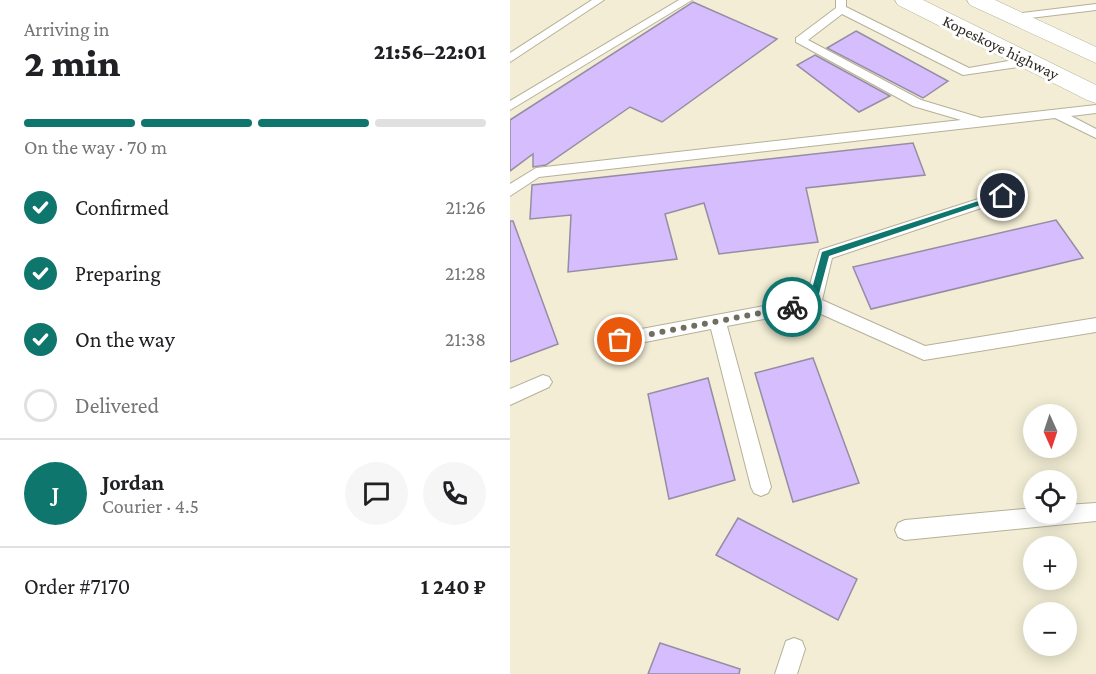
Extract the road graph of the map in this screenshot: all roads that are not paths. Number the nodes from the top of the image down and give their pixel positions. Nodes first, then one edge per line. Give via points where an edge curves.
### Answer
1 (599, 0) edge
2 (687, 0) edge
3 (906, 0) edge
4 (981, 0) edge
5 (841, 5) edge
6 (1095, 6) edge
7 (1072, 9) junction
8 (1014, 17) junction
9 (1096, 19) edge
10 (1096, 56) edge
11 (510, 58) edge
12 (1031, 61) junction
13 (1096, 95) edge
14 (510, 106) edge
15 (1096, 109) edge
16 (1058, 114) junction
17 (984, 123) junction
18 (1096, 134) edge
19 (510, 192) edge
20 (1003, 196) dead end
21 (813, 303) junction
22 (717, 321) junction
23 (1096, 325) edge
24 (620, 340) dead end
25 (543, 382) dead end
26 (510, 397) edge
27 (761, 487) dead end
28 (1096, 512) edge
29 (905, 530) dead end
30 (794, 649) dead end
31 (786, 674) edge

1 - 11 lane
2 - 14 lane
3 - 12 main road, Kopeskoye highway
4 - 8 main road, Kopeskoye highway
5 - 12 lane via 967,72
5 - 17 lane via 800,40 916,103
6 - 7 lane
7 - 8 lane
7 - 9 lane
8 - 10 main road, Kopeskoye highway
12 - 13 main road, Kopeskoye highway
15 - 16 lane
16 - 17 lane
16 - 18 lane
17 - 19 lane via 536,173
20 - 21 lane via 825,254
21 - 22 lane
21 - 23 lane via 924,353
22 - 24 lane
22 - 27 lane
25 - 26 lane
28 - 29 lane
30 - 31 lane

